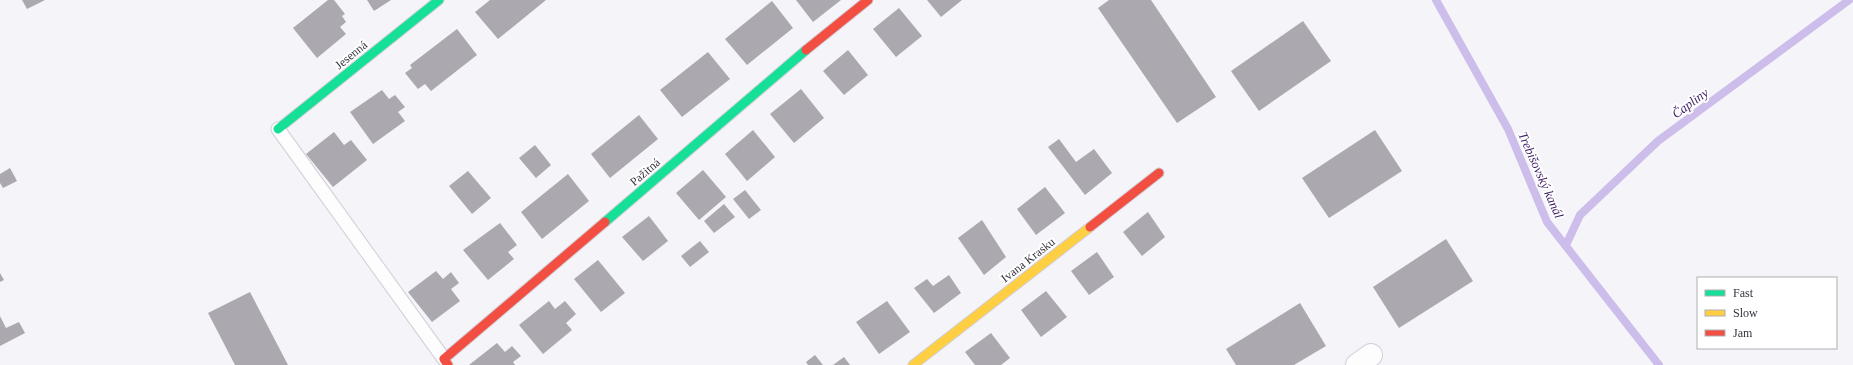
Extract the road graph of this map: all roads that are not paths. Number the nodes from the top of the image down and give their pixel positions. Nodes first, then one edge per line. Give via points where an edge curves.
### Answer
1 (439, 0) edge
2 (868, 0) edge
3 (278, 129) joint
4 (1159, 174) dead end
5 (446, 362) edge
6 (913, 365) edge

1 - 3 street, Jesenná
2 - 5 street, Pažitná via 814,43
3 - 5 lane
4 - 6 street, Ivana Krasku

